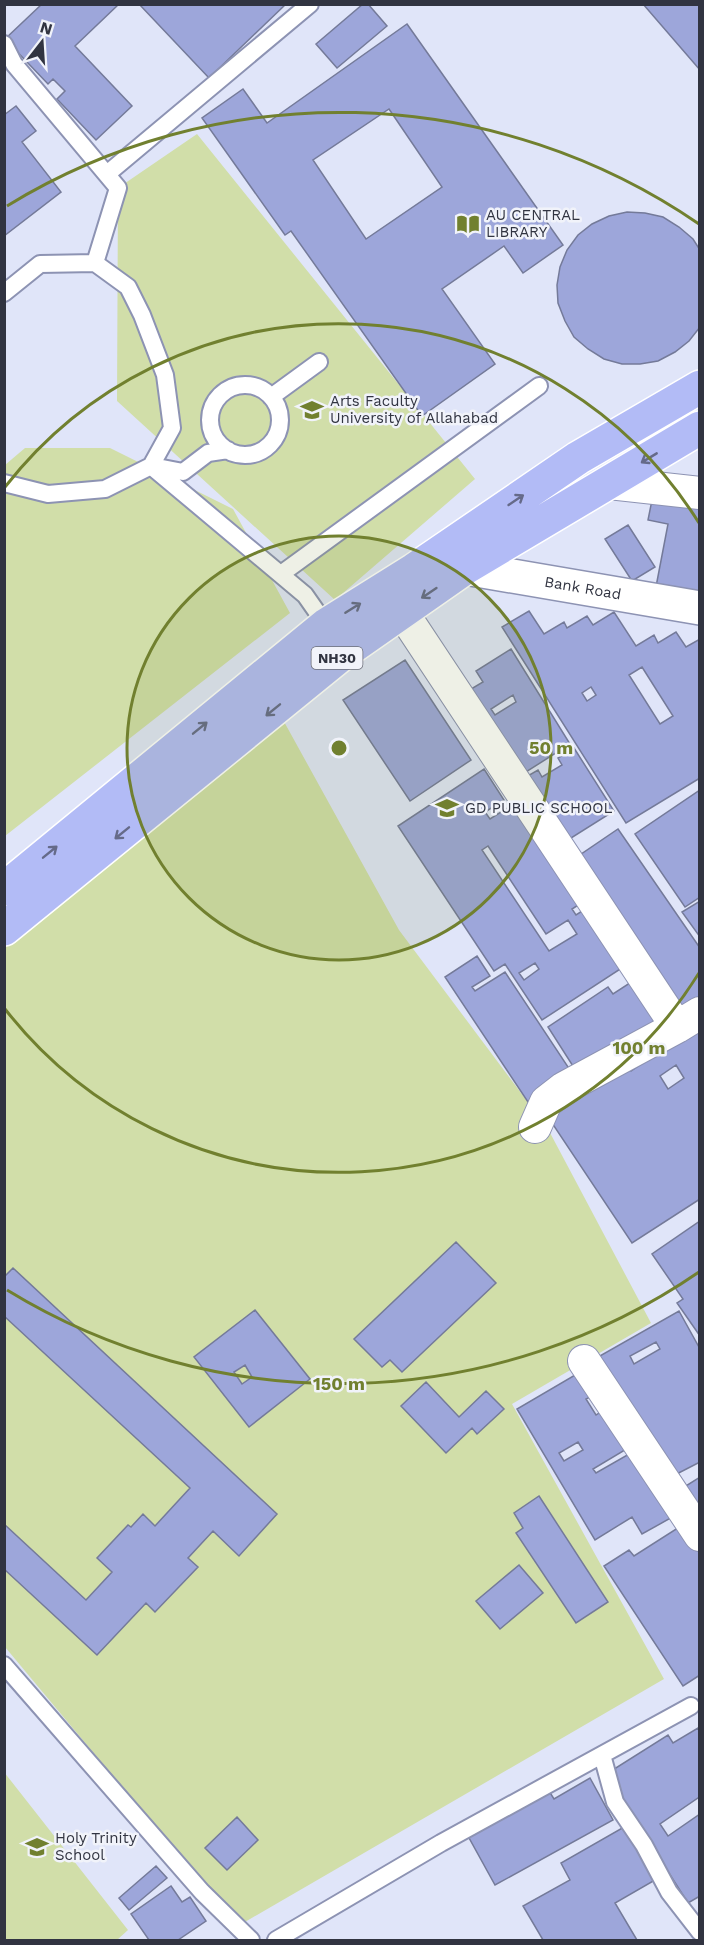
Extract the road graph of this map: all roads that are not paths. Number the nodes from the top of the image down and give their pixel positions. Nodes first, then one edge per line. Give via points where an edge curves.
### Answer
1 (310, 4) edge
2 (4, 44) edge
3 (107, 174) junction
4 (95, 264) junction
5 (4, 293) edge
6 (319, 362) dead end
7 (539, 386) dead end
8 (699, 387) edge
9 (271, 397) junction
10 (699, 428) edge
11 (214, 435) junction
12 (228, 450) junction
13 (208, 453) junction
14 (151, 466) junction
15 (4, 483) edge
16 (609, 483) junction
17 (699, 493) edge
18 (456, 558) junction
19 (281, 574) junction
20 (699, 608) edge
21 (402, 612) junction
22 (326, 626) junction
23 (4, 889) edge
24 (4, 928) edge
25 (688, 1020) edge
26 (535, 1126) dead end
27 (584, 1361) dead end
28 (699, 1536) edge
29 (4, 1665) edge
30 (691, 1706) dead end
31 (602, 1755) junction
32 (699, 1932) edge
33 (251, 1941) edge
34 (276, 1941) edge

1 - 3 lane
2 - 3 lane via 14,64
3 - 4 lane via 118,188
4 - 5 lane via 40,264
4 - 14 lane via 128,287 165,375 172,429
6 - 9 lane
7 - 19 lane
18 -> 8 highway via 578,458
9 - 11 lane via 256,386 244,385 223,393 211,412
9 - 12 lane via 279,410 280,422 271,442 252,454
10 -> 16 highway, NH30
11 - 12 lane
11 - 13 lane
12 - 13 lane
13 - 14 lane via 183,472
14 - 15 lane via 105,489 48,494
14 - 19 lane
16 - 17 street
16 - 18 highway, NH30
18 - 20 street, Bank Road
18 -> 21 highway, NH30
22 -> 18 highway
19 - 22 lane via 305,595
21 -> 24 highway, NH30 via 342,654
21 - 25 street
23 -> 22 highway
25 - 26 street via 564,1088 546,1102
27 - 28 street
29 - 33 lane via 202,1892
30 - 31 lane
31 - 32 lane via 615,1802 669,1892
31 - 34 lane via 441,1843

